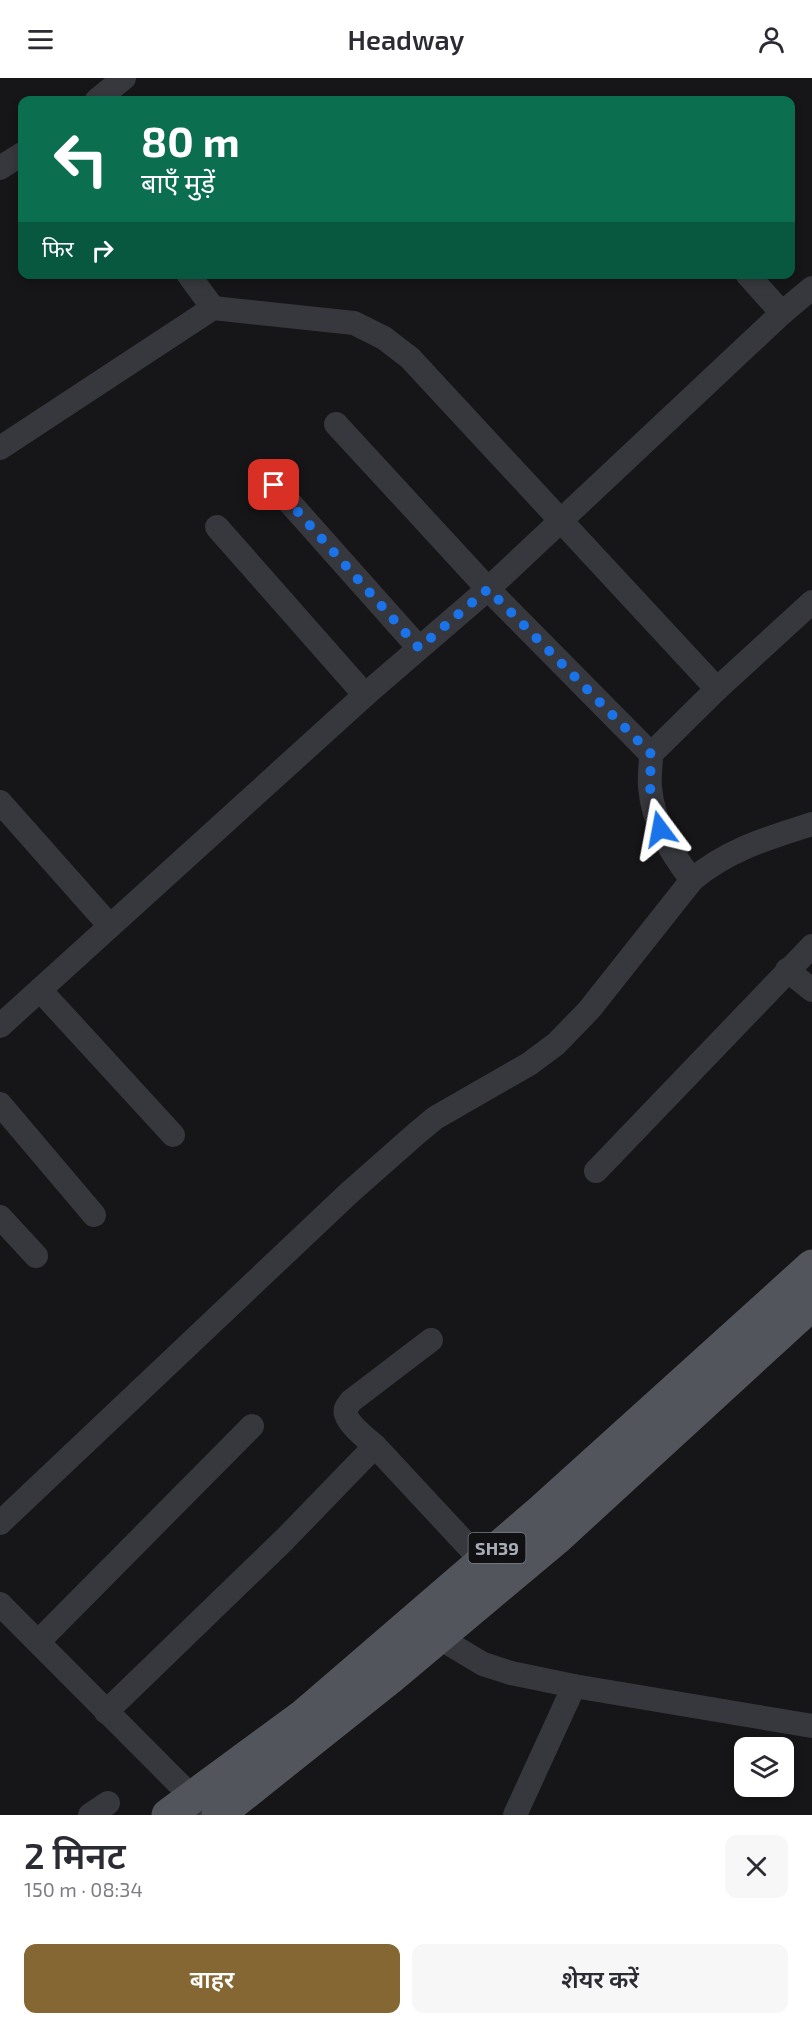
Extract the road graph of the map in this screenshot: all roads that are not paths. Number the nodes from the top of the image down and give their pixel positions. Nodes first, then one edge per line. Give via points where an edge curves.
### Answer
1 (124, 78) edge
2 (102, 96) edge
3 (18, 157) edge
4 (0, 168) edge
5 (192, 279) edge
6 (751, 279) edge
7 (812, 288) edge
8 (213, 308) junction
9 (782, 313) junction
10 (336, 424) dead end
11 (0, 448) edge
12 (274, 485) dead end
13 (561, 519) junction
14 (217, 527) dead end
15 (488, 589) junction
16 (812, 602) edge
17 (419, 648) junction
18 (717, 689) junction
19 (365, 695) junction
20 (651, 754) junction
21 (0, 802) edge
22 (812, 824) edge
23 (692, 880) junction
24 (110, 926) junction
25 (812, 946) edge
26 (787, 970) junction
27 (40, 990) junction
28 (812, 990) edge
29 (0, 1026) edge
30 (0, 1104) edge
31 (173, 1135) dead end
32 (596, 1172) dead end
33 (94, 1215) dead end
34 (0, 1217) edge
35 (36, 1256) dead end
36 (812, 1266) edge
37 (812, 1304) edge
38 (431, 1340) dead end
39 (718, 1371) junction
40 (252, 1426) dead end
41 (375, 1446) junction
42 (0, 1523) edge
43 (482, 1561) junction
44 (0, 1604) edge
45 (426, 1628) junction
46 (38, 1642) junction
47 (574, 1686) junction
48 (106, 1712) junction
49 (812, 1726) edge
50 (197, 1810) edge
51 (515, 1815) edge

1 - 2 street
3 - 4 street
5 - 8 street
6 - 9 street
7 - 9 street
8 - 11 street
8 - 13 street via 354,323 384,338 410,358
9 - 13 street
10 - 15 street
12 - 17 street
13 - 15 street
13 - 18 street
14 - 19 street
15 - 17 street
15 - 20 street
16 - 18 street
17 - 19 street
18 - 20 street
19 - 24 street
20 - 23 street via 650,788 660,829 672,854
21 - 24 street
22 - 23 street via 732,852
23 - 42 street via 589,1010 556,1044 417,1133
24 - 27 street
25 - 26 street
26 - 28 street
26 - 32 street
27 - 29 street
27 - 31 street
30 - 33 street
34 - 35 street
36 - 39 main road, SH39
37 - 39 main road, SH39
38 - 41 street via 346,1408 346,1416
39 - 43 main road, SH39
39 - 45 main road, SH39 via 558,1537
40 - 46 street
41 - 43 street
41 - 48 street
43 - 45 main road, SH39
44 - 46 street
45 - 47 street via 483,1664 511,1674
45 - 50 main road, SH39 via 304,1715
46 - 48 street
47 - 49 street
47 - 51 street
48 - 50 street

